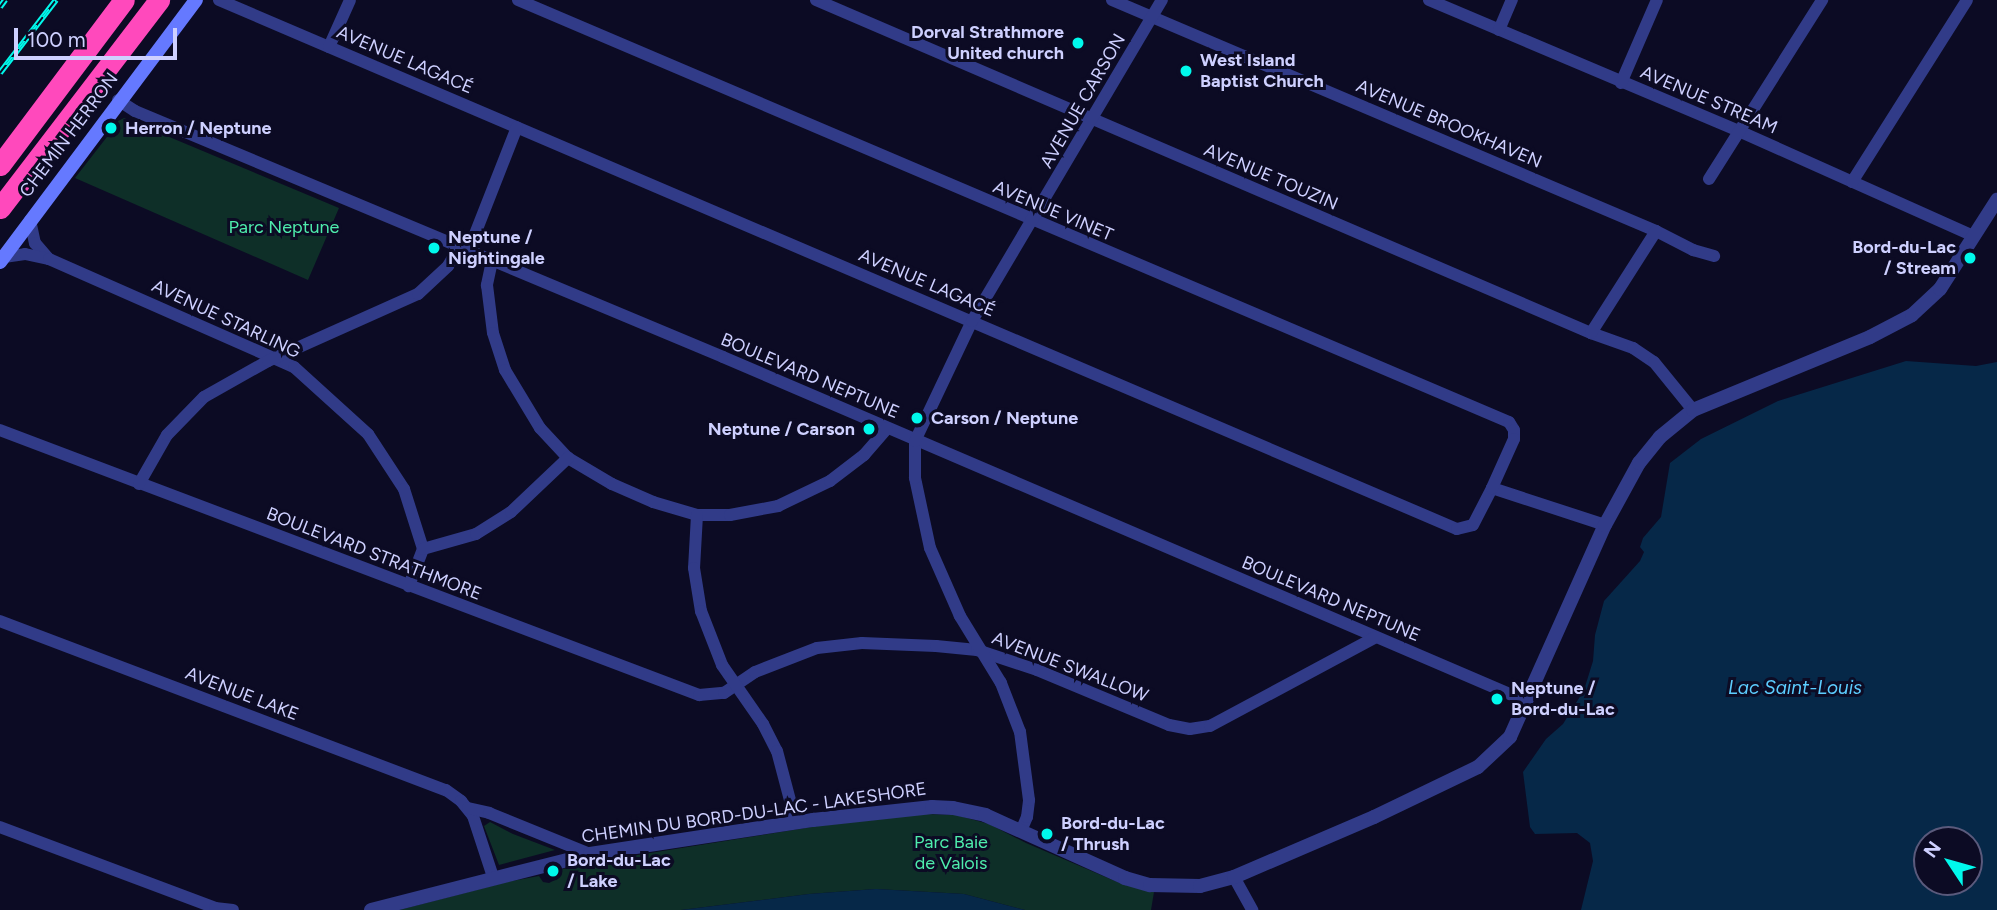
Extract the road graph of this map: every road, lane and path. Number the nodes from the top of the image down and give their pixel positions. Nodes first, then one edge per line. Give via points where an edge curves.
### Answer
1 (124, 0) edge
2 (159, 0) edge
3 (196, 0) edge
4 (219, 0) edge
5 (350, 0) edge
6 (518, 0) edge
7 (816, 0) edge
8 (1112, 0) edge
9 (1162, 0) edge
10 (1429, 0) edge
11 (1511, 0) edge
12 (1657, 0) edge
13 (1822, 0) edge
14 (1967, 0) edge
15 (1152, 16) junction
16 (1499, 30) junction
17 (329, 47) junction
18 (1621, 83) junction
19 (118, 100) junction
20 (36, 116) junction
21 (1092, 119) junction
22 (517, 127) junction
23 (1741, 132) junction
24 (0, 154) edge
25 (34, 163) junction
26 (0, 165) edge
27 (1709, 179) dead end
28 (1852, 182) junction
29 (1997, 200) edge
30 (0, 208) edge
31 (30, 220) junction
32 (1033, 221) junction
33 (0, 224) edge
34 (1656, 230) junction
35 (1974, 236) junction
36 (463, 251) junction
37 (1714, 256) dead end
38 (2, 259) edge
39 (49, 259) junction
40 (492, 261) junction
41 (972, 321) junction
42 (1591, 333) junction
43 (276, 358) junction
44 (1693, 410) junction
45 (887, 429) junction
46 (0, 430) edge
47 (915, 440) junction
48 (568, 458) junction
49 (139, 484) junction
50 (1492, 488) junction
51 (697, 515) junction
52 (1605, 525) junction
53 (423, 550) junction
54 (410, 586) junction
55 (0, 621) edge
56 (1376, 637) junction
57 (981, 652) junction
58 (735, 685) junction
59 (1526, 701) junction
60 (468, 808) junction
61 (796, 823) junction
62 (0, 827) edge
63 (1021, 831) junction
64 (590, 854) junction
65 (493, 877) junction
66 (1234, 877) junction
67 (216, 909) edge
68 (233, 910) edge
69 (371, 910) edge
70 (1252, 910) edge

1 - 20 highway
2 - 25 highway
3 - 19 main road, CHEMIN HERRON
4 - 17 street, AVENUE LAGACÉ
5 - 17 street
6 - 32 street, AVENUE VINET
7 - 21 street, AVENUE TOUZIN
8 - 15 street, AVENUE BROOKHAVEN
9 - 15 street, AVENUE CARSON
10 - 16 street, AVENUE STREAM
11 - 16 street
12 - 18 street
13 - 23 street
14 - 28 street
15 - 21 street, AVENUE CARSON
15 - 34 street, AVENUE BROOKHAVEN
16 - 18 street, AVENUE STREAM
17 - 22 street, AVENUE LAGACÉ
18 - 23 street, AVENUE STREAM
19 - 31 main road, CHEMIN HERRON
19 - 36 street, BOULEVARD NEPTUNE
20 - 24 highway
20 - 26 highway
21 - 32 street, AVENUE CARSON
21 - 42 street, AVENUE TOUZIN
22 - 36 street
22 - 41 street, AVENUE LAGACÉ
23 - 27 street
23 - 28 street, AVENUE STREAM
25 - 30 highway
25 - 33 highway
28 - 35 street, AVENUE STREAM
29 - 35 street, CHEMIN DU BORD-DU-LAC - LAKESHORE
31 - 38 main road, CHEMIN HERRON
31 - 39 street via 35,243
32 - 41 street, AVENUE CARSON
32 - 50 street, AVENUE VINET via 1509,422 1514,439
34 - 37 street, AVENUE BROOKHAVEN
34 - 42 street
35 - 44 street, CHEMIN DU BORD-DU-LAC - LAKESHORE via 1940,289 1912,316
36 - 40 street, BOULEVARD NEPTUNE
36 - 43 street via 418,294
38 - 39 street, AVENUE STARLING via 25,254
39 - 43 street, AVENUE STARLING
40 - 45 street, BOULEVARD NEPTUNE
40 - 48 street via 487,285 493,333 505,370 540,428
41 - 47 street, AVENUE CARSON
41 - 50 street, AVENUE LAGACÉ via 1457,529 1473,525
42 - 44 street, AVENUE TOUZIN via 1633,348 1654,362
43 - 49 street via 197,403 161,443
43 - 53 street, AVENUE STARLING via 325,393 374,442 404,489
44 - 52 street, CHEMIN DU BORD-DU-LAC - LAKESHORE via 1660,437 1639,463
45 - 47 street, BOULEVARD NEPTUNE
45 - 51 street via 864,455 830,481 778,506 730,515
46 - 49 street, BOULEVARD STRATHMORE
47 - 56 street, BOULEVARD NEPTUNE
47 - 57 street via 915,478 930,548
48 - 51 street via 622,488
48 - 53 street via 511,512 477,534
49 - 54 street, BOULEVARD STRATHMORE
50 - 52 street
51 - 58 street via 697,597 716,652
52 - 59 street, CHEMIN DU BORD-DU-LAC - LAKESHORE
53 - 54 street
54 - 58 street, BOULEVARD STRATHMORE via 693,694 718,695
55 - 60 street, AVENUE LAKE via 411,776 446,790
56 - 57 street, AVENUE SWALLOW via 1210,726 1190,729 1169,725
56 - 59 street, BOULEVARD NEPTUNE
57 - 58 street, AVENUE SWALLOW via 841,644 787,657
57 - 63 street via 1001,683 1024,748 1029,811
58 - 61 street via 777,751
59 - 66 street, CHEMIN DU BORD-DU-LAC - LAKESHORE via 1510,737 1478,767
60 - 64 street, AVENUE LAKE
60 - 65 street
61 - 63 street, CHEMIN DU BORD-DU-LAC - LAKESHORE via 942,807 985,815
61 - 64 street, CHEMIN DU BORD-DU-LAC - LAKESHORE
62 - 67 street
63 - 66 street, CHEMIN DU BORD-DU-LAC - LAKESHORE via 1150,885 1200,886
64 - 65 street, CHEMIN DU BORD-DU-LAC - LAKESHORE
65 - 69 street, CHEMIN DU BORD-DU-LAC - LAKESHORE
66 - 70 street
67 - 68 street

